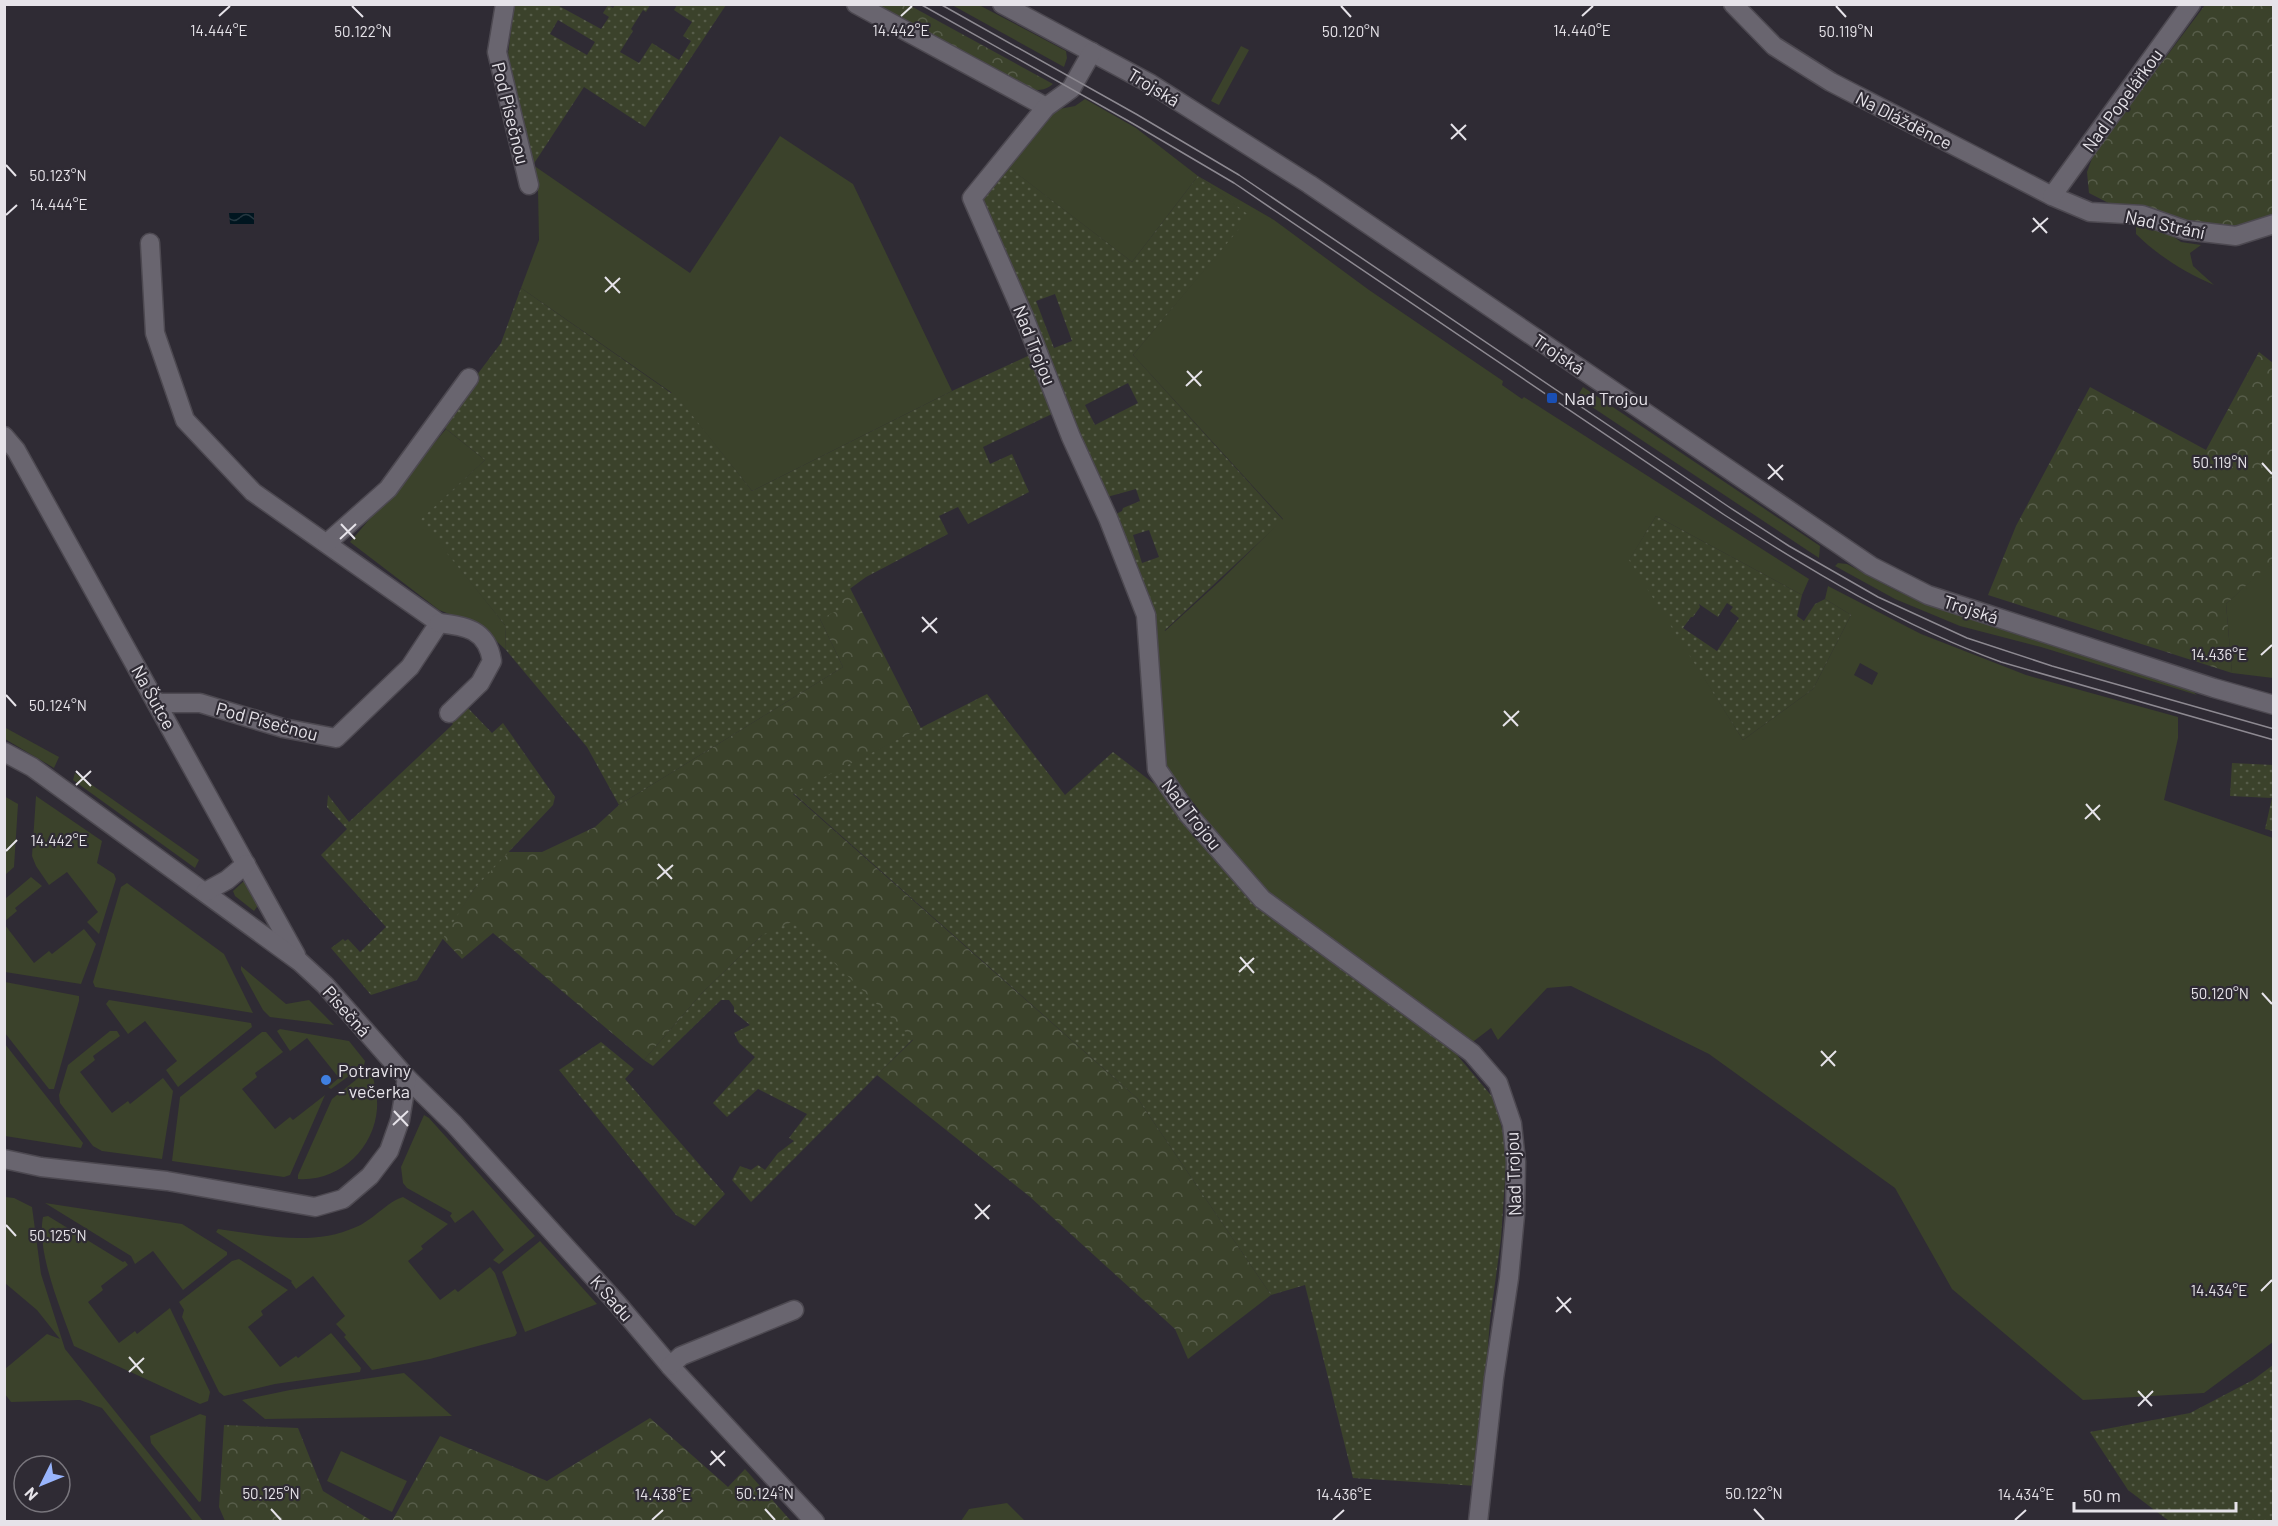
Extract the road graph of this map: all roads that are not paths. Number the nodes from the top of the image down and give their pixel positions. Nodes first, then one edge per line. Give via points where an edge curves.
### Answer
1 (505, 4) edge
2 (856, 4) edge
3 (1002, 4) edge
4 (1733, 4) edge
5 (2191, 4) edge
6 (1092, 52) junction
7 (1046, 107) junction
8 (529, 185) dead end
9 (2052, 196) junction
10 (2090, 212) joint
11 (2274, 224) edge
12 (150, 243) dead end
13 (469, 378) dead end
14 (4, 435) edge
15 (327, 543) junction
16 (439, 623) junction
17 (158, 703) junction
18 (2274, 705) edge
19 (449, 713) dead end
20 (4, 752) edge
21 (246, 864) junction
22 (205, 892) junction
23 (300, 962) junction
24 (407, 1078) junction
25 (4, 1159) edge
26 (794, 1310) dead end
27 (670, 1366) junction
28 (814, 1521) edge
29 (1478, 1521) edge

1 - 8 street, Pod Písečnou via 497,52
2 - 7 street
3 - 6 street, Trojská
4 - 9 street, Na Dlážděnce via 1774,46 1831,82
5 - 9 street, Nad Popelářkou
6 - 7 street, Nad Trojou via 1071,89
6 - 18 street, Trojská via 1151,84 1309,184 1871,566 1928,595
7 - 29 street, Nad Trojou via 972,198 1146,615 1156,769 1188,814 1262,899 1472,1053 1498,1083 1512,1124 1515,1215
9 - 10 street, Na Dlážděnce
10 - 11 street, Nad Strání via 2142,215 2185,230 2236,236
12 - 15 street via 155,333 184,420 253,492
13 - 15 street via 388,489
14 - 17 street, Na Šutce
15 - 16 street
16 - 17 street, Pod Písečnou via 410,667 336,738 283,728 200,703
16 - 19 street via 466,626 486,641 492,661 480,683
17 - 21 street, Na Šutce
20 - 22 street, Písečná via 32,767
21 - 22 street
21 - 23 street, Na Šutce
22 - 23 street, Písečná
23 - 24 street, Písečná
24 - 25 street via 400,1120 389,1151 370,1176 343,1199 315,1207 167,1181
24 - 27 street, K Sadu via 501,1175
26 - 27 street via 681,1356
27 - 28 street, K Sadu

